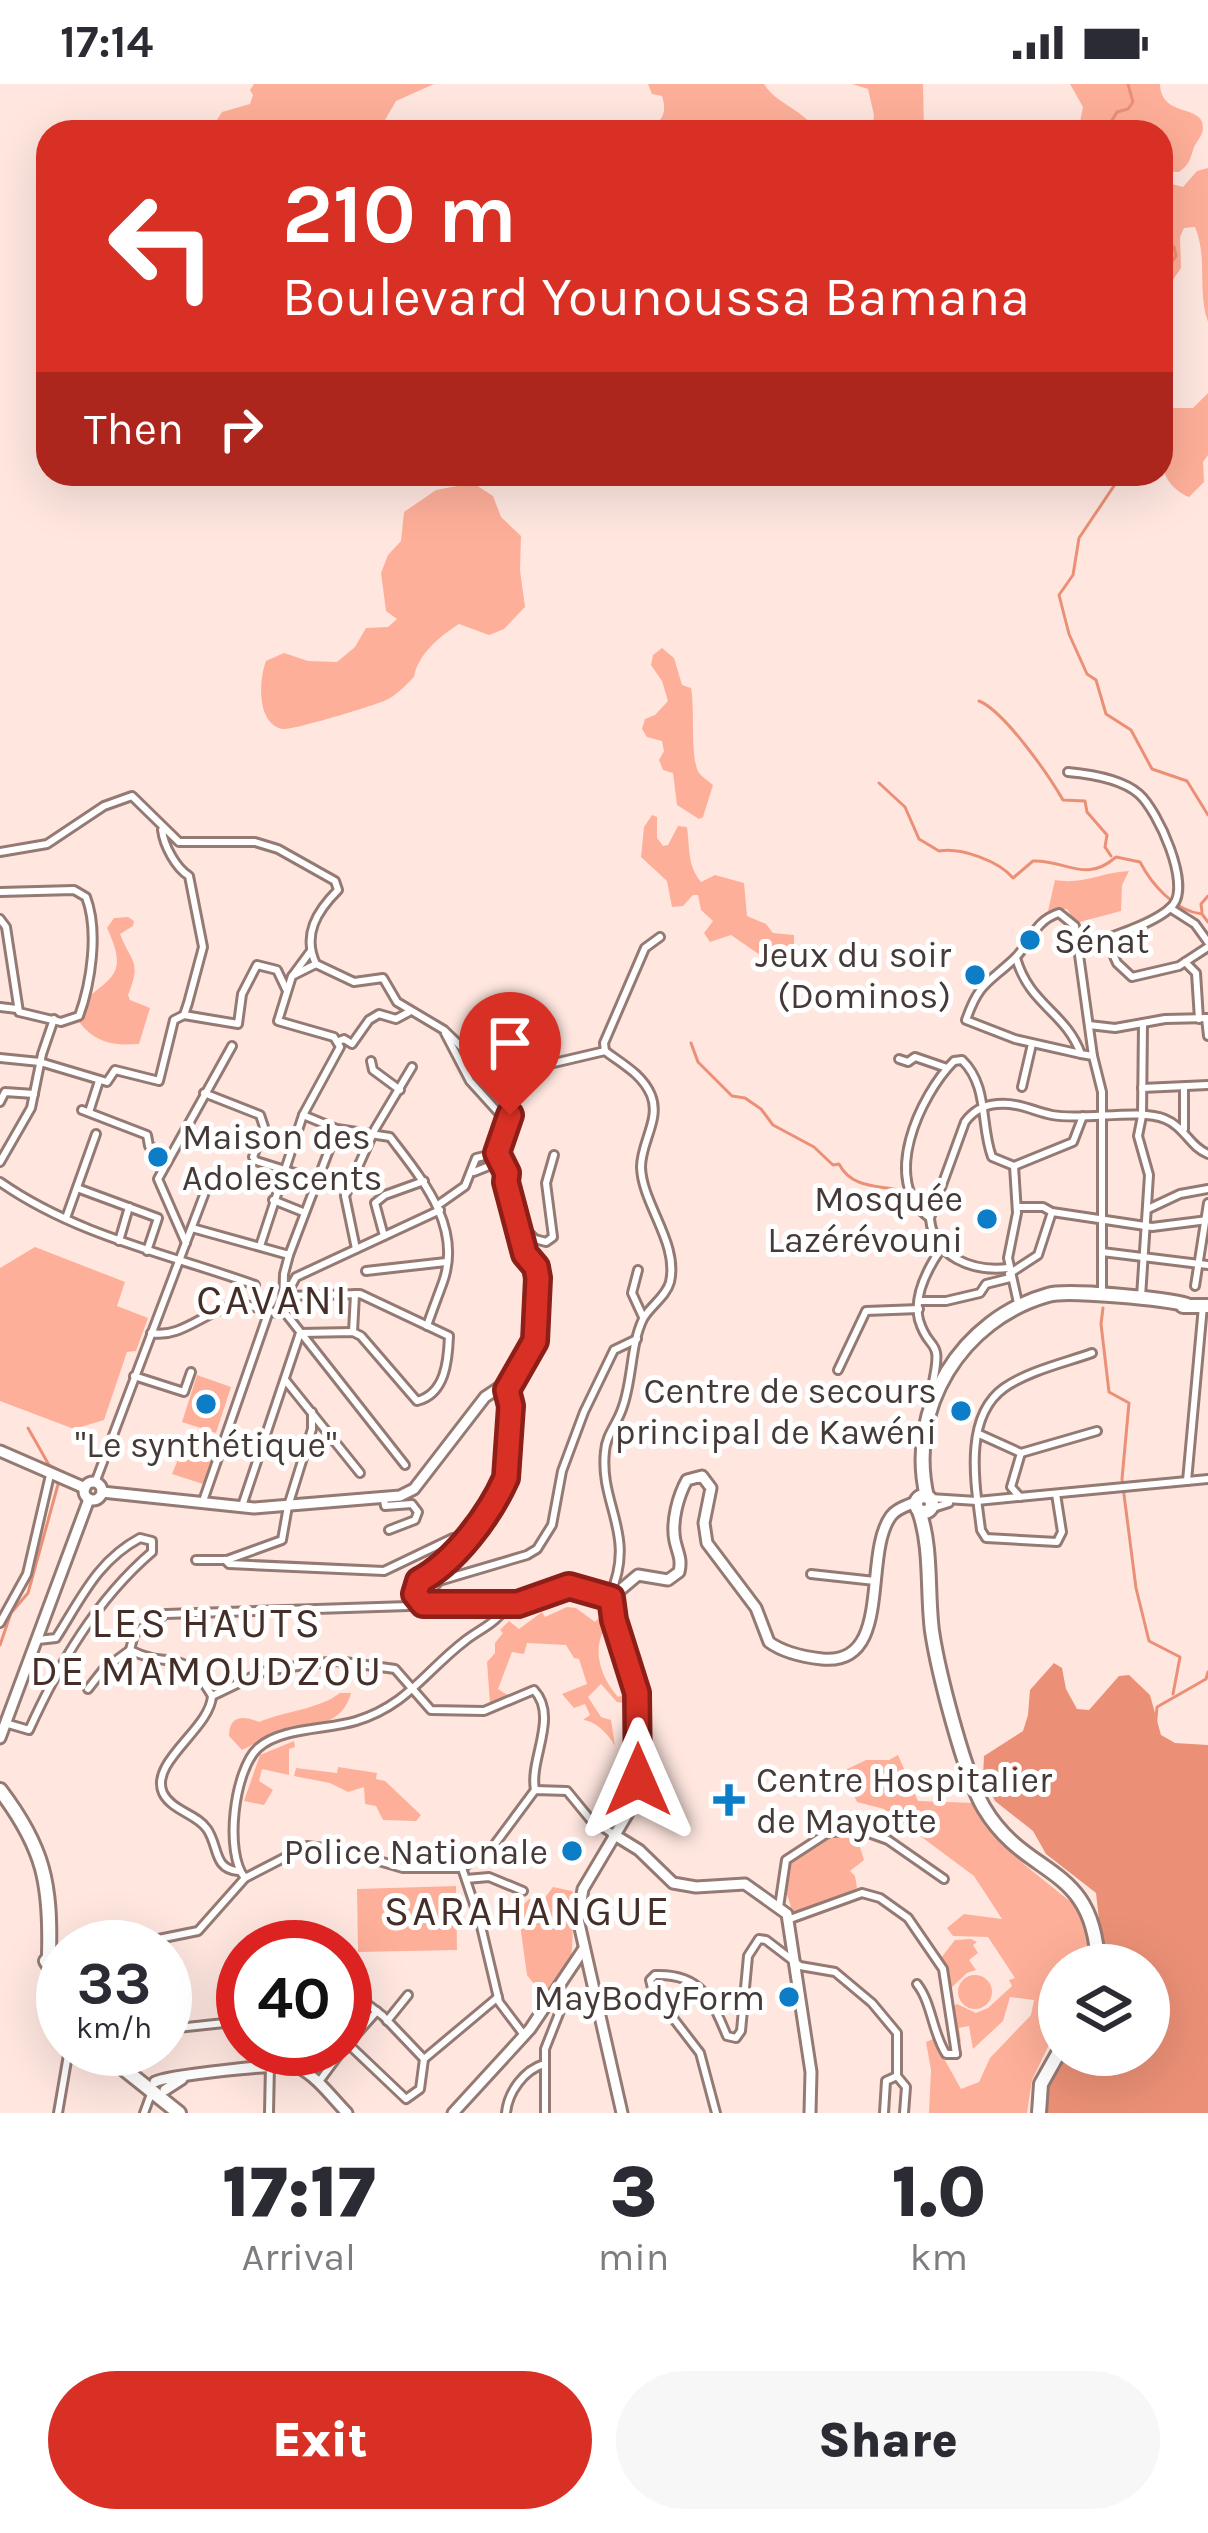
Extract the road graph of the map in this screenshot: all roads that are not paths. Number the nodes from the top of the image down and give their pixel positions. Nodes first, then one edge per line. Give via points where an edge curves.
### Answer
1 (1068, 772) dead end
2 (162, 826) junction
3 (0, 852) edge
4 (0, 892) edge
5 (1174, 904) junction
6 (0, 920) edge
7 (660, 937) dead end
8 (1106, 938) junction
9 (1208, 944) edge
10 (1079, 948) junction
11 (310, 952) junction
12 (1016, 958) junction
13 (1185, 962) junction
14 (316, 964) junction
15 (1208, 972) edge
16 (1197, 974) junction
17 (292, 976) junction
18 (287, 991) junction
19 (0, 1007) edge
20 (17, 1009) junction
21 (410, 1012) junction
22 (184, 1015) junction
23 (1204, 1018) edge
24 (54, 1019) junction
25 (1089, 1024) junction
26 (1144, 1024) junction
27 (444, 1030) junction
28 (1208, 1036) edge
29 (339, 1041) junction
30 (1032, 1044) junction
31 (232, 1046) dead end
32 (605, 1051) junction
33 (1081, 1054) junction
34 (1093, 1056) junction
35 (0, 1058) edge
36 (899, 1059) dead end
37 (371, 1061) dead end
38 (40, 1062) junction
39 (412, 1067) dead end
40 (947, 1068) junction
41 (507, 1073) junction
42 (99, 1080) junction
43 (1208, 1085) edge
44 (1022, 1087) dead end
45 (1184, 1087) junction
46 (1142, 1088) junction
47 (400, 1090) junction
48 (204, 1093) junction
49 (34, 1094) junction
50 (0, 1102) edge
51 (983, 1107) junction
52 (303, 1115) junction
53 (1083, 1115) junction
54 (1142, 1116) junction
55 (1102, 1117) junction
56 (508, 1123) junction
57 (337, 1129) junction
58 (1184, 1130) junction
59 (374, 1132) junction
60 (96, 1134) dead end
61 (496, 1153) junction
62 (1208, 1154) edge
63 (554, 1155) dead end
64 (169, 1156) junction
65 (0, 1162) edge
66 (1014, 1166) junction
67 (283, 1168) junction
68 (211, 1179) dead end
69 (315, 1179) junction
70 (424, 1181) junction
71 (0, 1182) edge
72 (76, 1188) junction
73 (1208, 1190) edge
74 (273, 1200) junction
75 (1208, 1203) edge
76 (168, 1206) junction
77 (129, 1207) junction
78 (439, 1208) junction
79 (1017, 1208) junction
80 (1148, 1209) junction
81 (304, 1212) junction
82 (1052, 1212) junction
83 (1101, 1217) junction
84 (66, 1218) junction
85 (158, 1218) junction
86 (930, 1219) junction
87 (1207, 1220) edge
88 (519, 1223) junction
89 (1147, 1227) junction
90 (192, 1228) junction
91 (384, 1236) junction
92 (118, 1241) junction
93 (186, 1243) junction
94 (260, 1246) junction
95 (356, 1249) junction
96 (941, 1249) junction
97 (147, 1251) junction
98 (1102, 1252) junction
99 (289, 1255) junction
100 (1145, 1256) junction
101 (178, 1262) junction
102 (446, 1262) junction
103 (1198, 1263) junction
104 (1208, 1264) edge
105 (638, 1270) dead end
106 (366, 1271) dead end
107 (1009, 1273) junction
108 (255, 1285) dead end
109 (1195, 1286) dead end
110 (356, 1294) junction
111 (284, 1296) junction
112 (1102, 1297) junction
113 (1140, 1300) junction
114 (920, 1305) junction
115 (1206, 1306) edge
116 (1015, 1309) junction
117 (279, 1310) junction
118 (644, 1318) junction
119 (427, 1326) junction
120 (353, 1332) junction
121 (151, 1333) junction
122 (300, 1333) junction
123 (637, 1339) junction
124 (1092, 1353) dead end
125 (838, 1370) dead end
126 (191, 1372) dead end
127 (134, 1376) junction
128 (286, 1381) junction
129 (940, 1386) junction
130 (507, 1390) junction
131 (312, 1412) junction
132 (1097, 1431) dead end
133 (979, 1434) junction
134 (0, 1451) edge
135 (1021, 1454) junction
136 (404, 1465) dead end
137 (360, 1473) dead end
138 (58, 1476) junction
139 (1208, 1479) edge
140 (1187, 1481) junction
141 (93, 1490) junction
142 (1056, 1494) junction
143 (1020, 1497) junction
144 (384, 1500) junction
145 (977, 1501) junction
146 (203, 1502) junction
147 (920, 1505) junction
148 (288, 1506) junction
149 (242, 1507) junction
150 (389, 1530) dead end
151 (467, 1537) junction
152 (196, 1560) dead end
153 (225, 1560) junction
154 (811, 1574) dead end
155 (875, 1581) junction
156 (609, 1600) junction
157 (418, 1601) junction
158 (434, 1604) junction
159 (507, 1605) junction
160 (0, 1623) edge
161 (38, 1640) junction
162 (130, 1650) junction
163 (88, 1689) dead end
164 (413, 1691) junction
165 (212, 1696) junction
166 (5, 1723) junction
167 (0, 1738) edge
168 (535, 1790) junction
169 (0, 1794) edge
170 (613, 1834) junction
171 (462, 1868) junction
172 (238, 1870) junction
173 (245, 1878) junction
174 (466, 1879) junction
175 (944, 1879) dead end
176 (523, 1891) dead end
177 (779, 1907) junction
178 (790, 1919) junction
179 (49, 1920) edge
180 (192, 1932) edge
181 (1097, 1944) edge
182 (582, 1958) junction
183 (795, 1963) junction
184 (917, 1984) dead end
185 (557, 1991) junction
186 (408, 1995) dead end
187 (498, 1997) junction
188 (372, 2008) edge
189 (376, 2011) junction
190 (372, 2015) edge
191 (387, 2021) junction
192 (524, 2035) junction
193 (424, 2060) junction
194 (544, 2064) junction
195 (372, 2069) edge
196 (216, 2074) edge
197 (64, 2076) edge
198 (141, 2076) edge
199 (270, 2076) edge
200 (307, 2076) edge
201 (323, 2076) edge
202 (897, 2076) junction
203 (1046, 2076) edge
204 (318, 2083) junction
205 (156, 2087) junction
206 (58, 2113) edge
207 (144, 2113) edge
208 (182, 2113) edge
209 (269, 2113) edge
210 (346, 2113) edge
211 (453, 2113) edge
212 (506, 2113) edge
213 (545, 2113) edge
214 (622, 2113) edge
215 (716, 2113) edge
216 (810, 2113) edge
217 (884, 2113) edge
218 (904, 2113) edge
219 (1039, 2113) edge

1 - 5 street via 1140,795 1177,868
2 - 3 street via 140,800 124,796 47,844
2 - 11 street via 185,845 265,844 335,881 338,890 314,920
2 - 22 street via 192,884 202,936
4 - 24 street via 74,890 88,904 86,997 79,1016
5 - 8 street
5 - 9 street
6 - 20 street
7 - 32 street via 645,948
8 - 10 street
8 - 13 street via 1132,977
9 - 13 street
10 - 12 street via 1072,921 1059,913 1030,932
10 - 25 street
11 - 14 street
11 - 17 street
12 - 30 street via 982,984 966,1020
12 - 33 street via 1024,982 1068,1026
13 - 16 street
14 - 17 street
14 - 21 street via 354,982 383,978
15 - 16 street
16 - 23 street
17 - 18 street
18 - 22 street via 280,973 257,965 238,1024
18 - 29 street via 278,1021
19 - 20 street
20 - 24 street
21 - 27 street
21 - 29 street via 396,1019 379,1014 352,1044
22 - 42 street via 174,1020 159,1082 116,1070 108,1082
23 - 26 street
23 - 28 street
24 - 38 street
25 - 26 street
25 - 34 street
26 - 46 street
27 - 41 street via 478,1063
27 - 56 street via 470,1081
29 - 52 street
30 - 33 street
30 - 44 street
31 - 48 street
32 - 41 street
32 - 118 street via 635,1073 654,1109 642,1174 670,1276
33 - 34 street
34 - 55 street
35 - 38 street
36 - 40 street
37 - 47 street
38 - 42 street
38 - 49 street
39 - 47 street
40 - 51 street via 966,1062
40 - 86 street via 903,1166 906,1191
41 - 56 street
42 - 64 street via 86,1111 145,1134 149,1146
43 - 45 street
45 - 46 street
45 - 58 street
46 - 54 street
47 - 59 street
48 - 64 street
48 - 67 street via 260,1115 254,1156
49 - 50 street via 5,1092
49 - 65 street
51 - 53 street
51 - 66 street via 989,1152
51 - 86 street via 965,1122
52 - 57 street
52 - 67 street
53 - 55 street
53 - 66 street via 1072,1142
54 - 55 street
54 - 58 street
54 - 80 street
55 - 83 street
56 - 61 street
57 - 59 street
57 - 69 street
58 - 62 street
59 - 70 street via 390,1137
59 - 95 street via 345,1196
60 - 72 street
61 - 78 street via 476,1158 465,1186
61 - 88 street
63 - 88 street via 546,1183 554,1237 537,1241
64 - 76 street via 158,1183
66 - 79 street
67 - 69 street
67 - 74 street
68 - 90 street
69 - 81 street
70 - 78 street
70 - 91 street via 375,1203
71 - 84 street
72 - 77 street
72 - 84 street
73 - 80 street
74 - 81 street
74 - 94 street
75 - 87 street
76 - 85 street
76 - 93 street
77 - 85 street
77 - 92 street
78 - 91 street
78 - 102 street
79 - 82 street
79 - 107 street
80 - 89 street
81 - 99 street
82 - 83 street
82 - 107 street via 1038,1255
83 - 89 street
83 - 98 street
84 - 92 street
85 - 97 street
86 - 96 street
87 - 89 street
87 - 103 street
88 - 130 street via 538,1278 535,1341
89 - 100 street
90 - 93 street
90 - 94 street
91 - 95 street
92 - 97 street
93 - 101 street
94 - 99 street
95 - 111 street via 296,1277
96 - 107 street
96 - 114 street
97 - 101 street
98 - 100 street
98 - 112 street
99 - 111 street
100 - 103 street
100 - 113 street
101 - 108 street
101 - 121 street
102 - 106 street
102 - 119 street
103 - 104 street
103 - 109 street
105 - 118 street via 632,1293
107 - 114 street via 980,1293
107 - 116 street
110 - 111 street
110 - 119 street
110 - 120 street
111 - 117 street
112 - 113 main road
112 - 116 main road via 1043,1297
113 - 115 main road
114 - 125 street via 866,1311
114 - 129 street via 938,1352 933,1382
115 - 140 street
116 - 129 main road via 974,1338
117 - 121 street via 228,1306 165,1335
117 - 122 street
117 - 146 street
118 - 123 street
119 - 120 street via 449,1336 448,1363 422,1401
120 - 122 street
121 - 127 street
122 - 128 street
122 - 136 street
123 - 156 street via 605,1448 621,1545
123 - 158 street via 614,1349 584,1412 545,1538 527,1555 439,1581
124 - 133 street via 1003,1389
126 - 127 street via 184,1392
127 - 141 street
128 - 131 street
128 - 149 street
129 - 147 main road via 926,1424
130 - 144 main road via 480,1402 414,1489
130 - 151 main road via 506,1478
131 - 137 street
131 - 148 street
132 - 135 street
133 - 135 street
133 - 145 street
134 - 138 main road
135 - 143 street via 1011,1478
138 - 141 main road
138 - 160 street via 27,1574
139 - 140 street
140 - 142 street
141 - 146 main road
141 - 161 main road
142 - 143 street
142 - 145 street via 1062,1532 1050,1544 986,1538
143 - 145 street
144 - 148 main road
144 - 150 street via 385,1507 412,1504 418,1512
145 - 147 street
146 - 149 main road
147 - 155 main road via 887,1524
147 - 181 main road via 933,1637 976,1792 994,1822 1085,1903
148 - 149 main road
148 - 153 street via 282,1540
151 - 153 street via 384,1571 248,1568
151 - 157 main road via 419,1581
152 - 153 street
154 - 155 street
155 - 156 main road via 869,1631 854,1652 824,1659 774,1646 707,1543 711,1488 698,1475 685,1483 674,1528 681,1568 668,1580 636,1576
156 - 159 main road via 569,1586
156 - 170 main road via 636,1687 639,1734 637,1795
157 - 158 main road
157 - 162 street via 176,1612 134,1634
158 - 159 main road
159 - 164 street
161 - 166 main road
161 - 166 street via 56,1638 86,1584 118,1552 140,1538 152,1541 154,1550 104,1599 75,1643 29,1730
162 - 163 street
162 - 165 street via 184,1661
164 - 165 street via 395,1669 337,1661 262,1672
164 - 168 street via 431,1710 468,1713 535,1691 543,1714
164 - 172 street via 377,1714 258,1748 236,1808
165 - 172 street via 209,1714 167,1763 161,1786 208,1830 221,1864
166 - 167 main road
168 - 170 street via 567,1791
168 - 171 street via 492,1848
169 - 179 main road via 45,1869
170 - 177 main road via 673,1883 746,1884
170 - 182 main road via 580,1904
171 - 173 street via 403,1868 317,1845
171 - 174 street
172 - 173 street
173 - 180 street
174 - 176 street via 490,1877
174 - 187 street
175 - 177 street via 874,1834 829,1832 786,1860
177 - 178 main road
178 - 183 main road
178 - 184 street via 862,1893 908,1918 943,1969 956,2054 940,2044
182 - 185 main road
182 - 214 main road
183 - 202 street via 836,1972 880,2012 897,2033
183 - 215 street via 766,1940 752,1944 734,2038 704,1992 671,1976 651,1978 652,1992 700,2053
183 - 216 main road
185 - 192 main road
185 - 194 street via 562,2006
186 - 191 street
187 - 192 street
187 - 193 street
188 - 189 street
189 - 190 street
189 - 191 street
191 - 193 street
192 - 211 main road
193 - 195 street via 420,2089 406,2099
194 - 212 street via 523,2074
194 - 213 street
196 - 205 main road
197 - 206 street
198 - 205 main road
199 - 209 street
200 - 204 main road
201 - 204 street
202 - 217 street via 886,2081
202 - 218 street via 906,2086
203 - 219 main road
204 - 210 main road
205 - 207 street
205 - 208 main road

